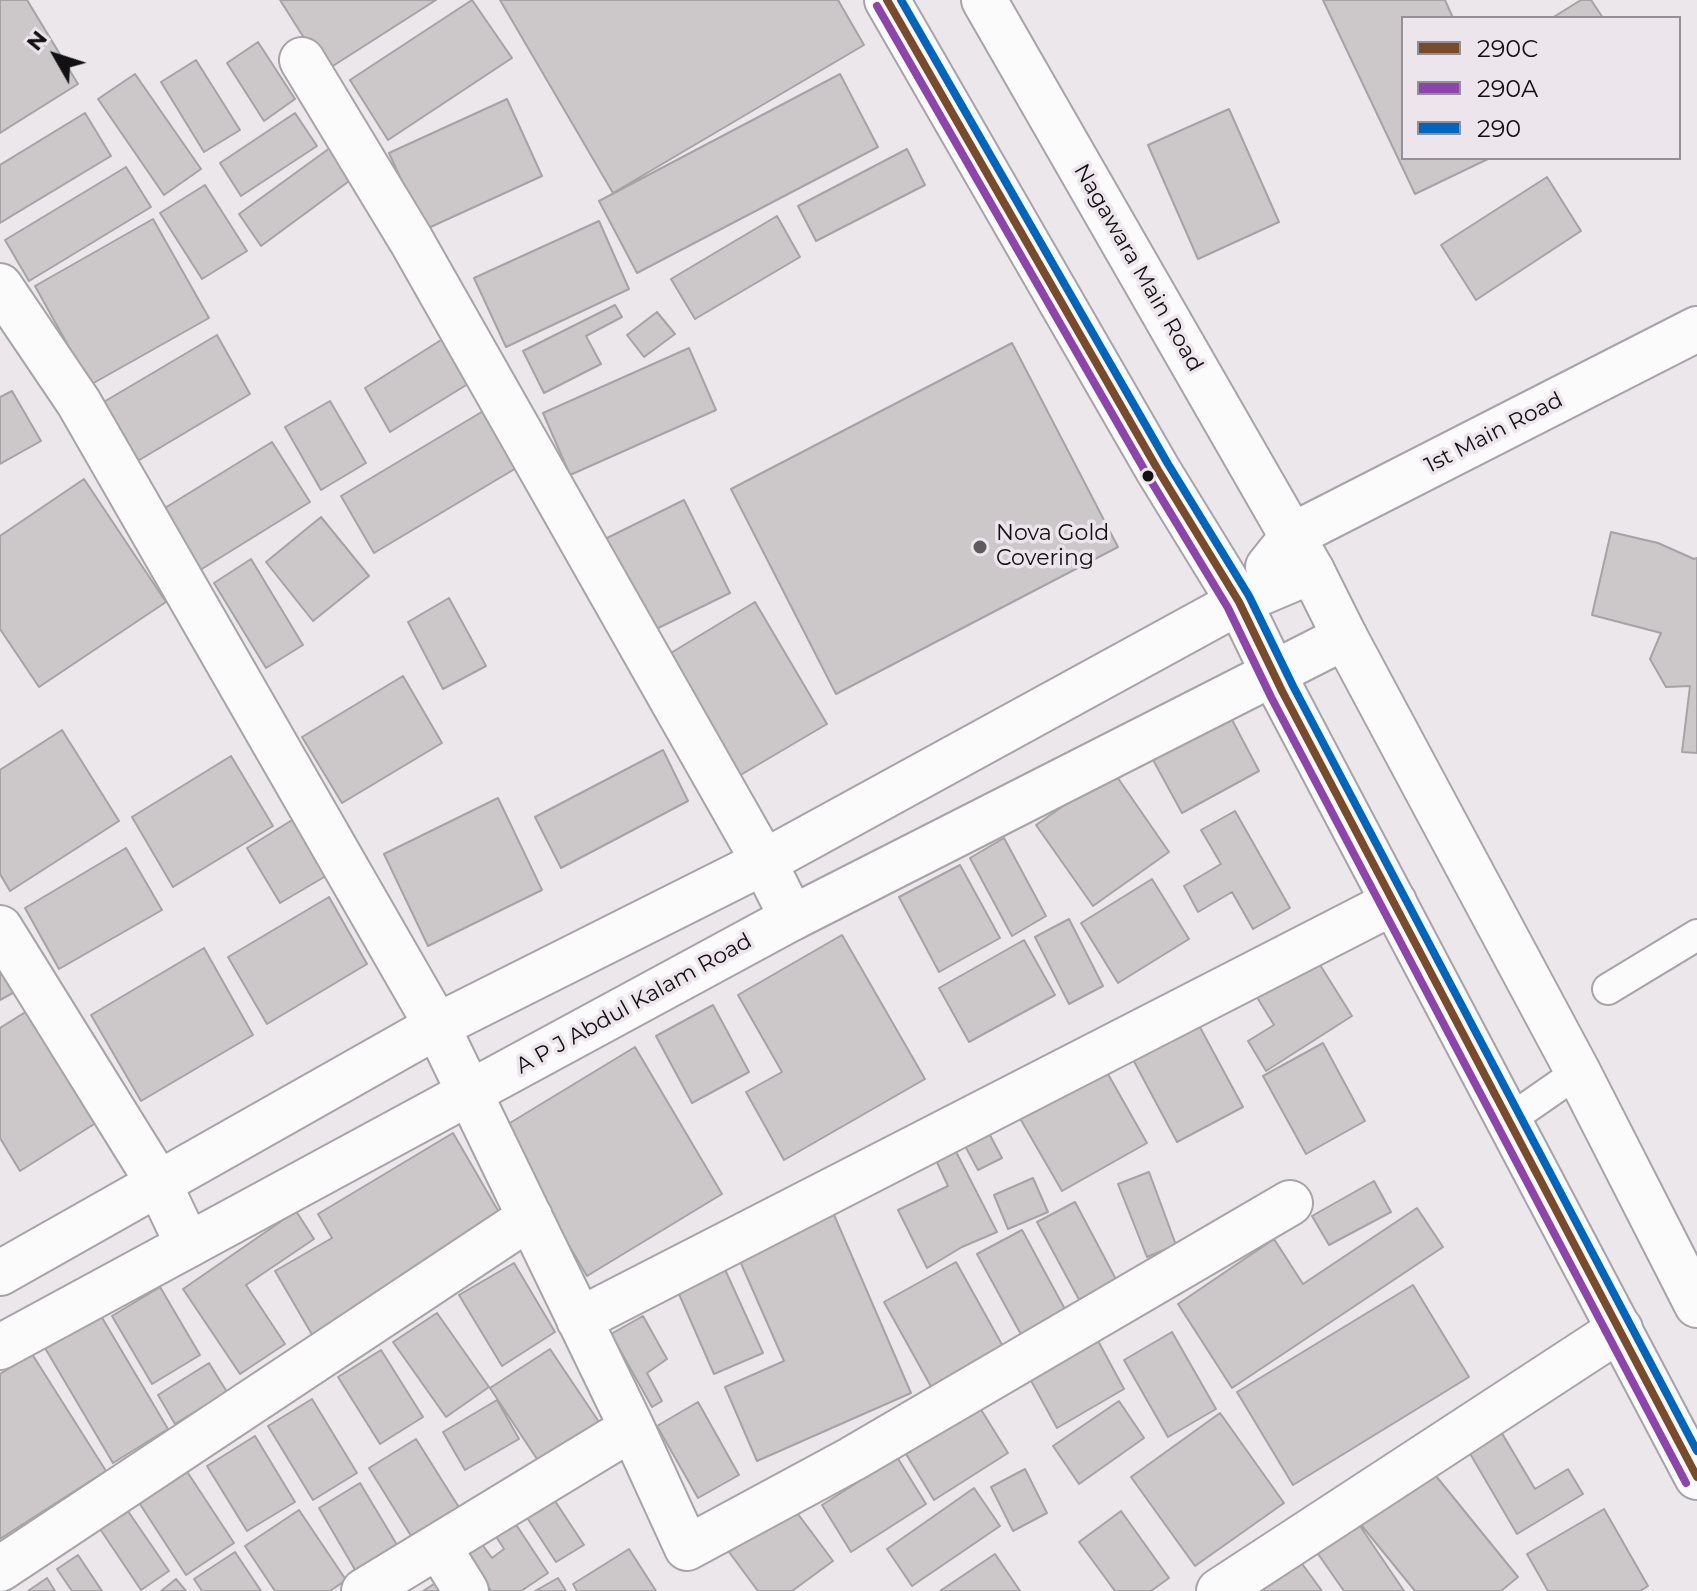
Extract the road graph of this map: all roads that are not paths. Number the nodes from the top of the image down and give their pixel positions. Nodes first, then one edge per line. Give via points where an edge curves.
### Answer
1 (887, 0) edge
2 (984, 0) edge
3 (302, 60) dead end
4 (0, 286) edge
5 (1697, 329) edge
6 (1302, 554) junction
7 (1239, 602) junction
8 (1345, 637) junction
9 (1274, 673) junction
10 (764, 862) junction
11 (1394, 902) junction
12 (792, 918) junction
13 (0, 928) edge
14 (1697, 935) edge
15 (1608, 989) dead end
16 (437, 1026) junction
17 (1578, 1072) junction
18 (470, 1094) junction
19 (1509, 1120) junction
20 (159, 1184) junction
21 (1290, 1203) dead end
22 (530, 1217) junction
23 (188, 1245) junction
24 (0, 1273) edge
25 (1697, 1305) edge
26 (579, 1320) junction
27 (1620, 1329) junction
28 (0, 1347) edge
29 (632, 1428) junction
30 (1697, 1477) edge
31 (438, 1546) junction
32 (0, 1569) edge
33 (364, 1591) edge
34 (466, 1591) edge
35 (1219, 1591) edge

1 - 7 street
2 - 6 street, Nagawara Main Road
3 - 10 street via 411,240
4 - 16 street via 79,403
5 - 6 street, 1st Main Road
6 - 7 street
6 - 8 street, Nagawara Main Road
7 - 9 street
7 - 10 street
8 - 9 street, A P J Abdul Kalam Road
8 - 17 street, Nagawara Main Road
9 - 11 street
9 - 12 street, A P J Abdul Kalam Road
10 - 12 street
10 - 16 street
11 - 19 street
11 - 26 street
12 - 18 street, A P J Abdul Kalam Road
13 - 20 street
14 - 15 lane
16 - 18 street
16 - 20 street
17 - 19 lane
17 - 25 street, Nagawara Main Road
18 - 22 street
18 - 23 street, A P J Abdul Kalam Road
19 - 27 street
20 - 23 street
20 - 24 street
21 - 29 street via 852,1459 687,1548
22 - 26 street
22 - 32 street
23 - 28 street, A P J Abdul Kalam Road
26 - 29 street
27 - 30 street
27 - 35 street
29 - 31 street
31 - 33 street
31 - 34 street

